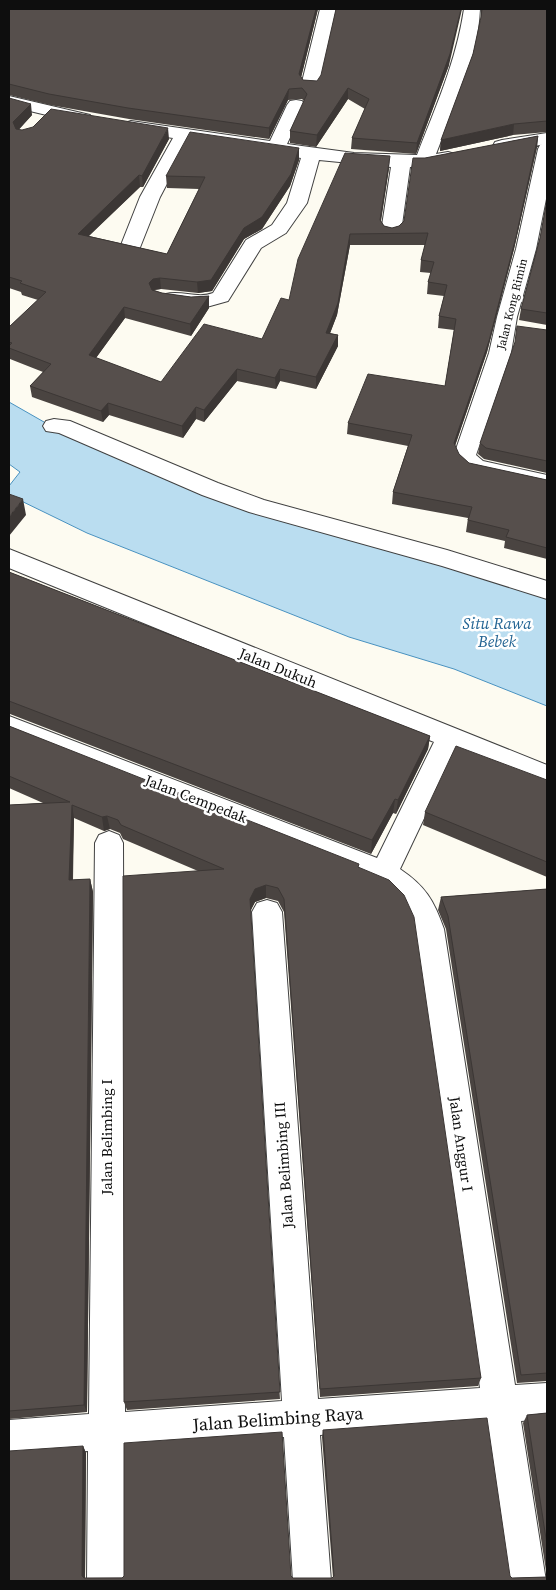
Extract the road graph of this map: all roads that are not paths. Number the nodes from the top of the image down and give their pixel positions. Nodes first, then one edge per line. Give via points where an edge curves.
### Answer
1 (328, 9) edge
2 (472, 9) edge
3 (310, 86) edge
4 (9, 102) edge
5 (296, 105) dead end
6 (184, 134) junction
7 (547, 138) edge
8 (276, 148) junction
9 (547, 149) edge
10 (310, 154) junction
11 (401, 161) junction
12 (424, 162) junction
13 (391, 232) edge
14 (129, 250) edge
15 (161, 296) edge
16 (54, 426) dead end
17 (547, 482) edge
18 (9, 558) edge
19 (547, 590) edge
20 (9, 726) edge
21 (449, 738) junction
22 (547, 778) edge
23 (109, 843) dead end
24 (384, 873) junction
25 (267, 912) dead end
26 (547, 1400) edge
27 (499, 1404) junction
28 (300, 1417) junction
29 (106, 1430) junction
30 (9, 1438) edge
31 (106, 1581) edge
32 (312, 1581) edge
33 (527, 1581) edge

1 - 3 street
2 - 12 street via 472,27
4 - 6 street via 42,117
5 - 8 street
6 - 8 street
6 - 14 street via 150,197
7 - 12 street
8 - 10 street
9 - 17 street, Jalan Kong Rimin via 513,328 500,353 465,455 476,467
10 - 11 street
10 - 15 street via 298,203 279,229 253,244 221,297 213,301 194,301
11 - 12 street
11 - 13 street
16 - 19 street via 257,506
18 - 21 street, Jalan Dukuh
20 - 24 street, Jalan Cempedak
21 - 22 street, Jalan Dukuh
21 - 24 street
23 - 29 street, Jalan Belimbing I
24 - 27 street, Jalan Anggur I via 414,894 423,909 428,929
25 - 28 street, Jalan Belimbing III
26 - 27 street, Jalan Belimbing Raya
27 - 28 street, Jalan Belimbing Raya
27 - 33 street, Jalan Anggur I
28 - 29 street, Jalan Belimbing Raya
28 - 32 street, Jalan Belimbing III
29 - 30 street, Jalan Belimbing Raya
29 - 31 street, Jalan Belimbing I

